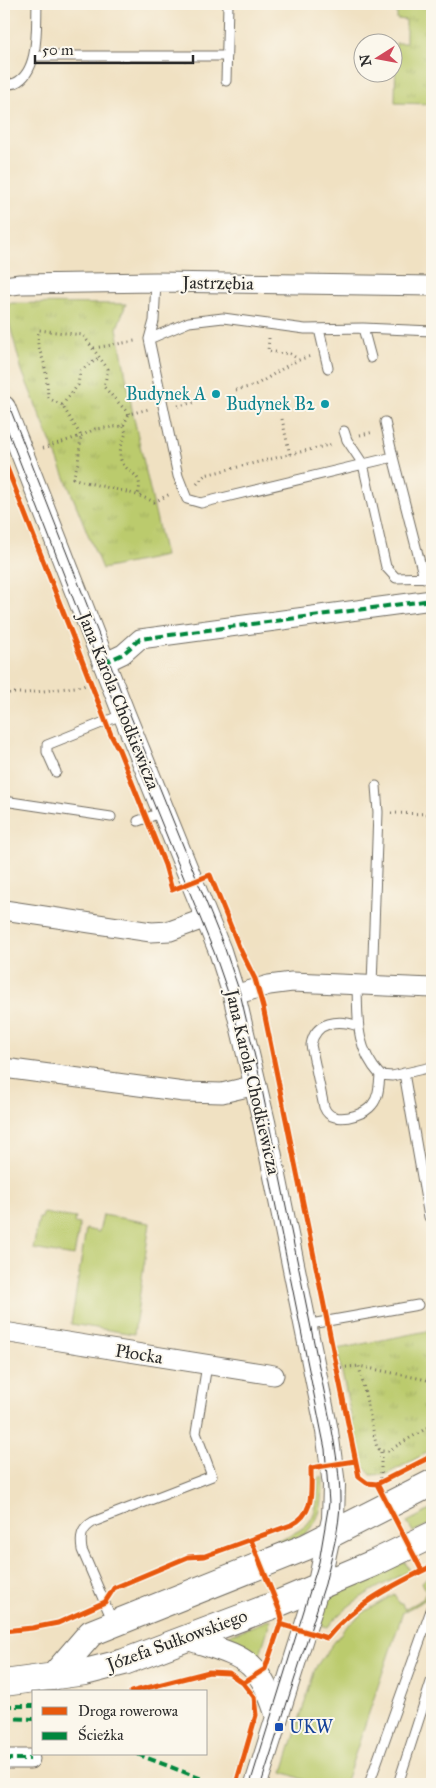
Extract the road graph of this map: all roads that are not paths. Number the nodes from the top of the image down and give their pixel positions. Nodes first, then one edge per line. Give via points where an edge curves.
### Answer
1 (37, 4) edge
2 (228, 4) edge
3 (34, 56) junction
4 (227, 56) junction
5 (226, 81) dead end
6 (4, 85) edge
7 (156, 282) junction
8 (4, 286) edge
9 (432, 286) edge
10 (362, 328) junction
11 (319, 329) junction
12 (432, 331) edge
13 (149, 339) junction
14 (371, 358) dead end
15 (328, 368) dead end
16 (5, 415) edge
17 (385, 422) dead end
18 (344, 431) dead end
19 (393, 457) junction
20 (363, 464) junction
21 (428, 578) edge
22 (432, 600) edge
23 (104, 663) junction
24 (124, 714) junction
25 (56, 772) dead end
26 (376, 786) dead end
27 (4, 801) edge
28 (163, 812) junction
29 (111, 817) dead end
30 (138, 820) dead end
31 (4, 910) edge
32 (206, 918) junction
33 (365, 985) junction
34 (432, 988) edge
35 (234, 995) junction
36 (358, 1026) junction
37 (432, 1067) edge
38 (4, 1068) edge
39 (404, 1073) junction
40 (380, 1075) junction
41 (256, 1086) junction
42 (432, 1216) edge
43 (418, 1305) dead end
44 (305, 1325) junction
45 (4, 1332) edge
46 (208, 1365) junction
47 (274, 1375) dead end
48 (432, 1483) edge
49 (432, 1535) edge
50 (329, 1536) junction
51 (318, 1587) junction
52 (432, 1610) edge
53 (102, 1629) junction
54 (186, 1638) junction
55 (53, 1677) junction
56 (432, 1679) edge
57 (4, 1684) edge
58 (277, 1717) junction
59 (30, 1759) dead end
60 (4, 1760) edge
61 (256, 1784) edge
62 (369, 1784) edge
63 (398, 1784) edge

1 - 3 lane
2 - 4 lane
3 - 4 lane
3 - 6 lane via 28,72 16,83
4 - 5 lane
7 - 8 street, Jastrzębia
7 - 9 street, Jastrzębia
7 - 13 lane via 154,321
10 - 11 lane
10 - 12 lane
10 - 14 lane
11 - 13 lane via 223,318 189,322
11 - 15 lane
13 - 20 lane via 178,476 187,499 202,503
16 - 23 street, Jana Karola Chodkiewicza
17 - 19 lane
18 - 20 lane
19 - 20 lane
19 - 21 lane
20 - 21 lane via 386,567 396,578
22 - 23 street via 140,639 123,654
23 - 24 street, Jana Karola Chodkiewicza
24 - 25 lane via 47,745
24 - 28 street, Jana Karola Chodkiewicza
26 - 33 lane via 378,812
27 - 29 lane
28 - 30 lane
28 - 32 street, Jana Karola Chodkiewicza
31 - 32 street via 151,932 170,931
32 - 35 street, Jana Karola Chodkiewicza
33 - 34 street
33 - 35 street via 292,982
33 - 36 lane
35 - 41 street, Jana Karola Chodkiewicza
36 - 40 lane via 363,1049
36 - 40 lane via 348,1022 332,1023 321,1027 312,1036 311,1045 327,1113 334,1118 342,1118 365,1112 377,1097
37 - 39 lane
38 - 41 street via 184,1092 222,1093
39 - 40 lane
39 - 42 lane via 429,1217
41 - 44 street, Jana Karola Chodkiewicza
43 - 44 lane
44 - 50 street, Jana Karola Chodkiewicza via 333,1472 334,1504
45 - 46 street, Płocka
46 - 47 street, Płocka
46 - 53 lane via 196,1433 212,1476 93,1522 83,1530 80,1538 82,1550
48 - 50 main road, Józefa Sułkowskiego
49 - 51 main road, Józefa Sułkowskiego
50 - 51 street, Jana Karola Chodkiewicza
50 - 53 main road, Józefa Sułkowskiego
51 - 54 main road, Józefa Sułkowskiego
51 - 58 street, Jana Karola Chodkiewicza
52 - 62 lane
53 - 55 main road
54 - 55 main road, Józefa Sułkowskiego via 124,1662
54 - 58 street via 239,1657 254,1667 268,1689
55 - 57 main road, Józefa Sułkowskiego
56 - 63 lane
58 - 61 street, Jana Karola Chodkiewicza
59 - 60 street

